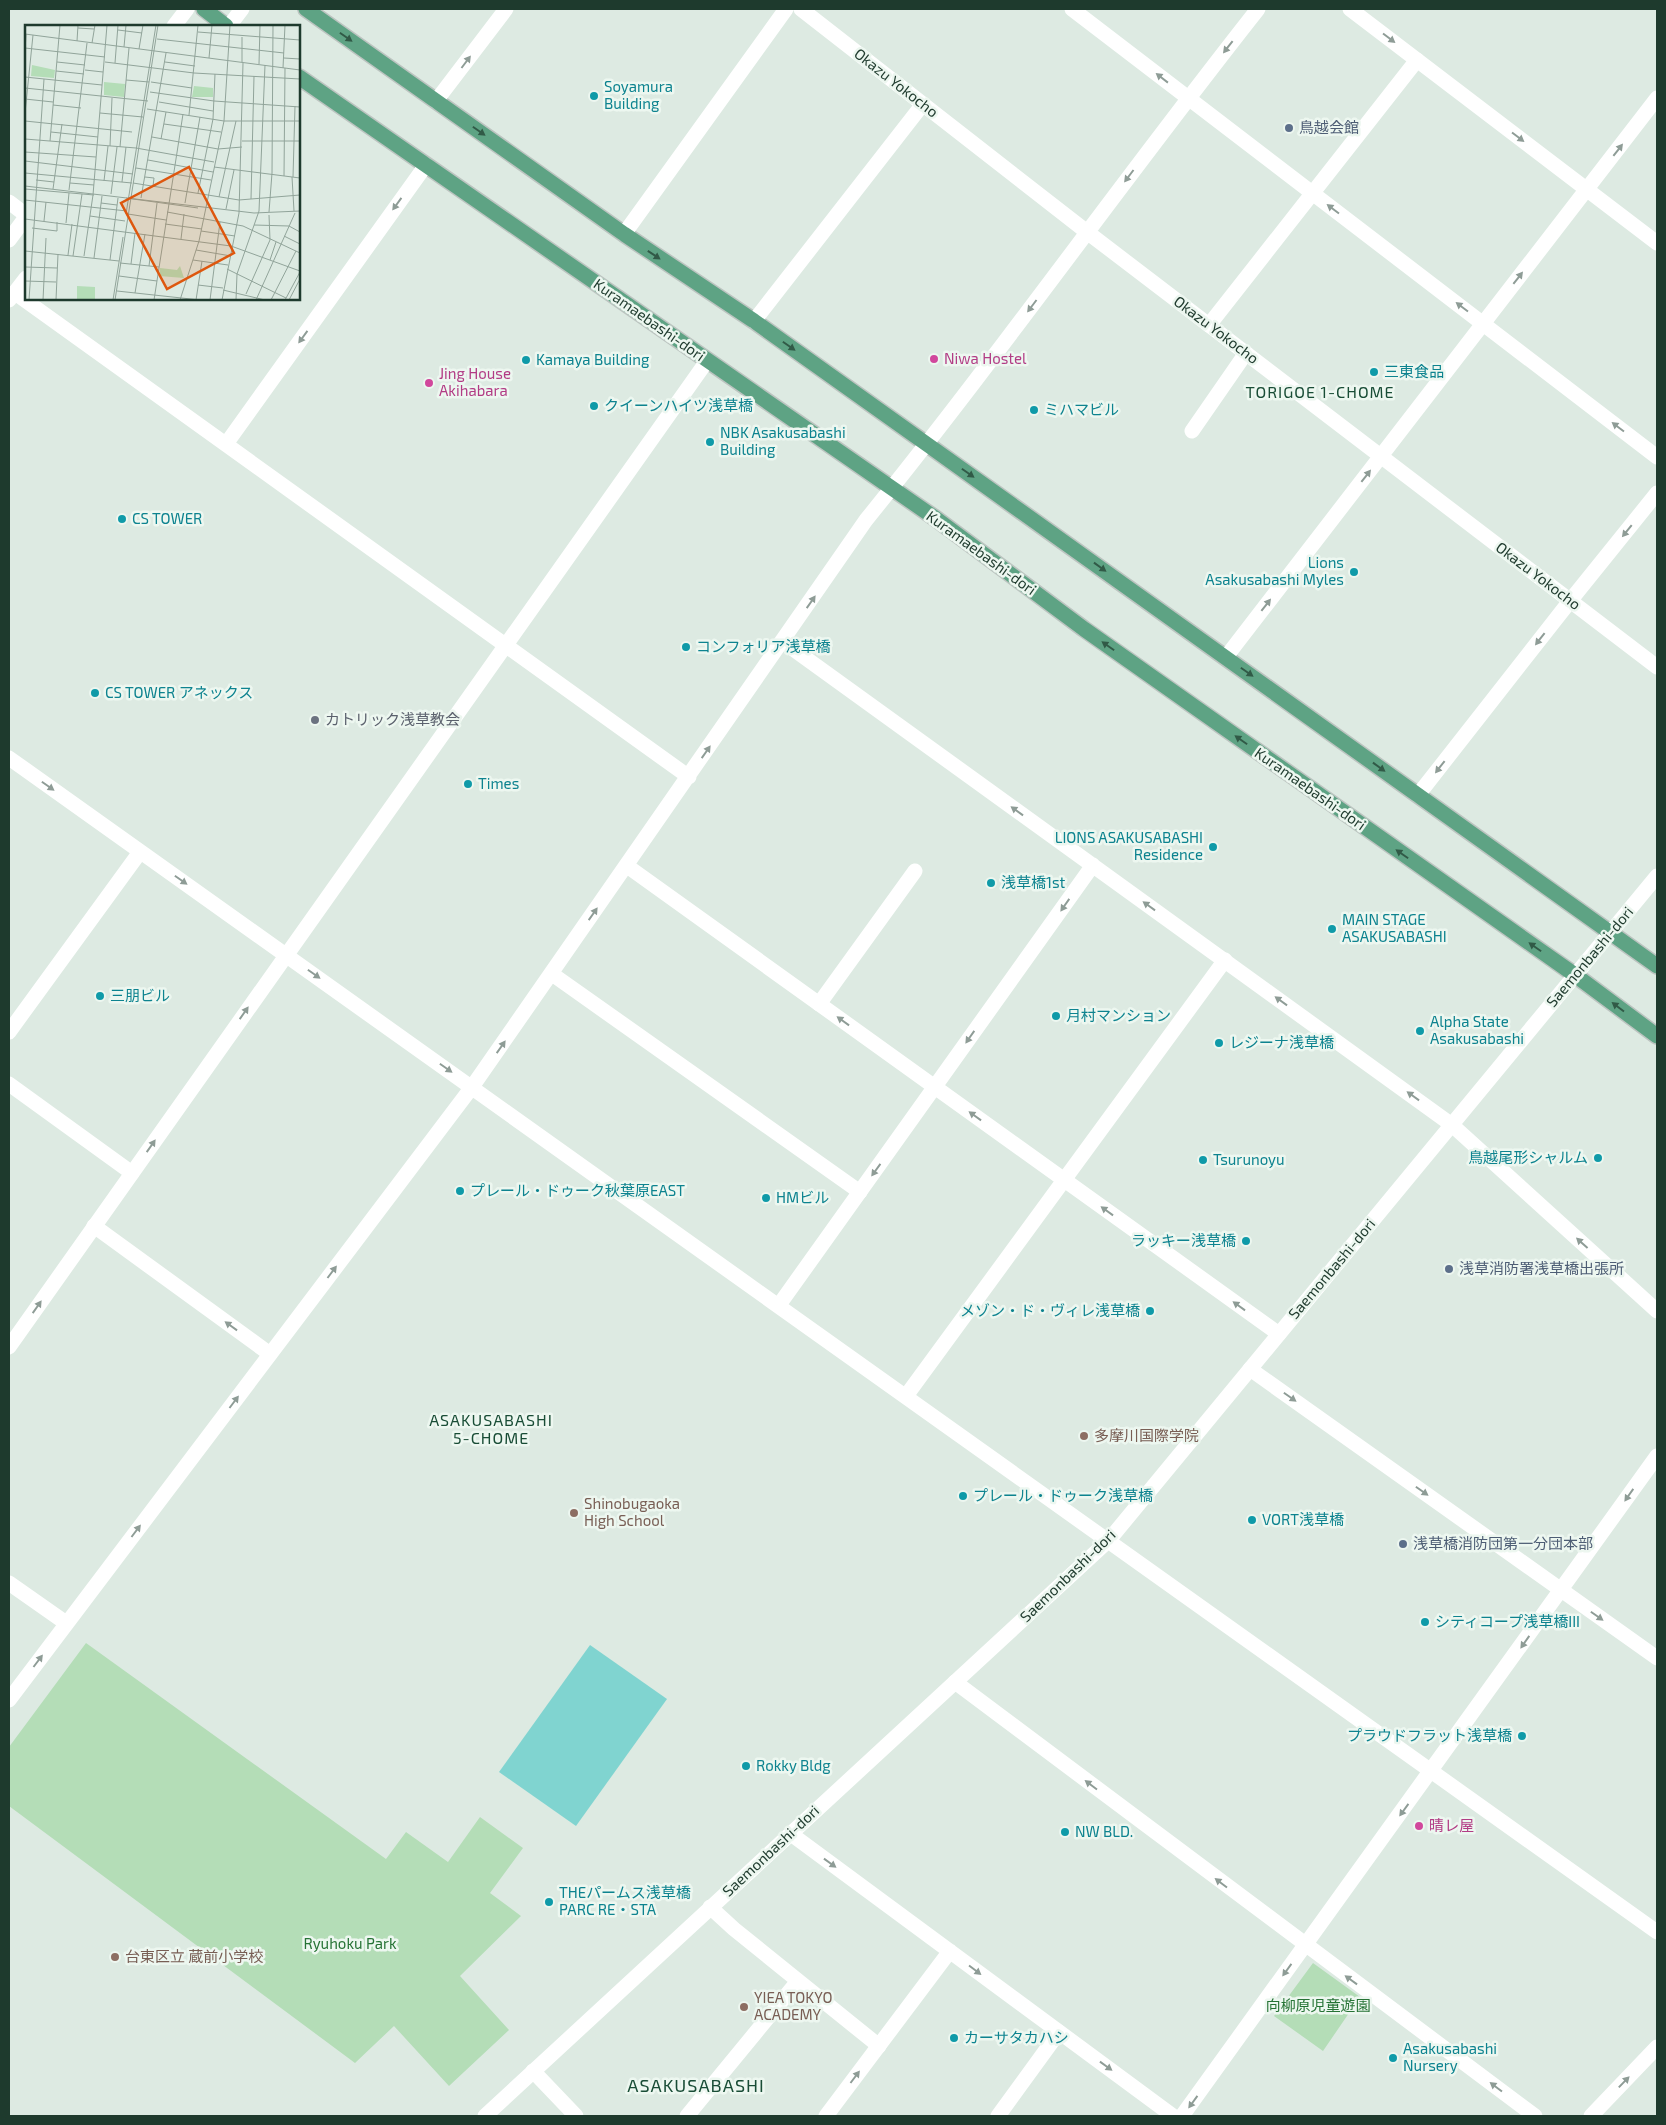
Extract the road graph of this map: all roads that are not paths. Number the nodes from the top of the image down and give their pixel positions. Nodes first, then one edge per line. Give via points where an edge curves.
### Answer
1 (187, 9) edge
2 (204, 9) edge
3 (242, 9) edge
4 (306, 9) edge
5 (506, 9) edge
6 (786, 9) edge
7 (801, 9) edge
8 (1072, 9) edge
9 (1258, 9) edge
10 (1350, 9) edge
11 (175, 25) edge
12 (227, 25) edge
13 (229, 25) edge
14 (1417, 60) junction
15 (300, 78) edge
16 (1188, 98) junction
17 (1657, 98) edge
18 (436, 101) junction
19 (923, 104) junction
20 (426, 165) junction
21 (1587, 189) junction
22 (1313, 194) junction
23 (9, 202) edge
24 (25, 215) edge
25 (25, 217) edge
26 (1088, 232) junction
27 (624, 234) junction
28 (9, 240) edge
29 (1657, 243) edge
30 (25, 279) edge
31 (12, 296) edge
32 (754, 321) junction
33 (1483, 324) junction
34 (1209, 325) junction
35 (1246, 353) junction
36 (708, 361) junction
37 (1192, 431) dead end
38 (226, 444) junction
39 (928, 445) junction
40 (1381, 456) junction
41 (1657, 457) edge
42 (892, 489) junction
43 (1657, 493) edge
44 (1570, 601) junction
45 (782, 642) junction
46 (505, 645) junction
47 (1226, 657) junction
48 (1657, 667) edge
49 (9, 758) edge
50 (689, 777) junction
51 (1418, 795) junction
52 (140, 852) junction
53 (1093, 865) junction
54 (627, 866) junction
55 (914, 872) dead end
56 (1657, 876) edge
57 (1611, 932) junction
58 (285, 954) junction
59 (1225, 960) junction
60 (1657, 966) edge
61 (552, 974) junction
62 (1575, 975) junction
63 (820, 1004) junction
64 (9, 1032) edge
65 (1657, 1036) edge
66 (9, 1084) edge
67 (472, 1087) junction
68 (935, 1087) junction
69 (1452, 1125) junction
70 (132, 1173) junction
71 (1064, 1180) junction
72 (860, 1192) junction
73 (94, 1226) junction
74 (779, 1305) junction
75 (1657, 1311) edge
76 (1279, 1334) junction
77 (9, 1347) edge
78 (270, 1354) junction
79 (1250, 1368) junction
80 (906, 1396) junction
81 (1657, 1456) edge
82 (1109, 1540) junction
83 (9, 1583) edge
84 (1561, 1590) junction
85 (66, 1623) junction
86 (1657, 1658) edge
87 (955, 1682) junction
88 (9, 1700) edge
89 (1432, 1771) junction
90 (790, 1834) junction
91 (710, 1907) junction
92 (1657, 1932) edge
93 (1304, 1946) junction
94 (950, 1951) junction
95 (798, 1981) junction
96 (1059, 2032) junction
97 (879, 2046) junction
98 (1657, 2047) edge
99 (533, 2071) junction
100 (484, 2116) edge
101 (576, 2116) edge
102 (687, 2116) edge
103 (826, 2116) edge
104 (998, 2116) edge
105 (1174, 2116) edge
106 (1182, 2116) edge
107 (1535, 2116) edge
108 (1591, 2116) edge

1 - 11 street
2 - 12 main road
3 - 13 street
4 -> 18 main road
18 -> 5 street
6 - 27 street
7 - 19 street, Okazu Yokocho
16 -> 8 street
9 -> 16 street
10 -> 14 street
14 -> 21 street
14 - 22 street
15 - 20 main road, Kuramaebashi-dori
16 - 22 street
16 -> 26 street
21 -> 17 street
18 -> 27 main road
19 - 26 street, Okazu Yokocho
19 - 32 street
20 - 36 main road, Kuramaebashi-dori
20 -> 38 street
21 - 29 street
33 -> 21 street
33 -> 22 street
22 - 34 street
23 - 24 street
25 - 28 street
26 - 34 street, Okazu Yokocho
26 -> 39 street
27 -> 32 main road
30 - 31 street
31 - 38 street
32 -> 39 main road
33 - 40 street
41 -> 33 street
34 - 35 street, Okazu Yokocho
35 - 37 street
35 - 40 street, Okazu Yokocho
36 - 42 main road, Kuramaebashi-dori
36 - 46 street
38 - 46 street
39 - 42 street
39 -> 47 main road
40 - 44 street, Okazu Yokocho
47 -> 40 street
45 -> 42 street via 866,520
62 -> 42 main road, Kuramaebashi-dori via 1092,635
43 -> 44 street
44 - 48 street, Okazu Yokocho
44 -> 51 street
50 -> 45 street
53 -> 45 street
46 - 50 street
46 - 58 street
47 -> 51 main road
49 -> 52 street
50 - 54 street
51 - 57 main road
52 -> 58 street
52 - 64 street
59 -> 53 street
53 -> 68 street
61 -> 54 street
54 - 63 street
55 - 63 street
56 - 57 street, Saemonbashi-dori
57 - 60 main road
57 - 62 street, Saemonbashi-dori
58 -> 67 street
70 -> 58 street
69 -> 59 street
59 - 71 street
67 -> 61 street
61 - 72 street
65 -> 62 main road, Kuramaebashi-dori
62 - 69 street, Saemonbashi-dori
68 -> 63 street
66 - 70 street
67 - 74 street
78 -> 67 street
71 -> 68 street
68 -> 72 street
75 -> 69 street
69 - 76 street, Saemonbashi-dori
70 - 73 street
76 -> 71 street
71 - 80 street
72 - 74 street
77 -> 73 street
78 -> 73 street
74 - 80 street
76 - 79 street, Saemonbashi-dori
85 -> 78 street
79 - 82 street, Saemonbashi-dori
79 -> 84 street
80 - 82 street
81 -> 84 street
82 - 87 street, Saemonbashi-dori
82 - 89 street
83 - 85 street
84 -> 86 street
84 -> 89 street
88 -> 85 street
87 - 90 street, Saemonbashi-dori
93 -> 87 street
89 - 92 street
89 -> 93 street
90 - 91 street, Saemonbashi-dori
90 -> 94 street
91 - 95 street
91 - 99 street, Saemonbashi-dori
93 -> 106 street
107 -> 93 street
94 -> 96 street
94 - 97 street
95 - 97 street
95 - 102 street
96 - 104 street
96 -> 105 street
103 -> 97 street
108 -> 98 street
99 - 100 street, Saemonbashi-dori
99 - 101 street

